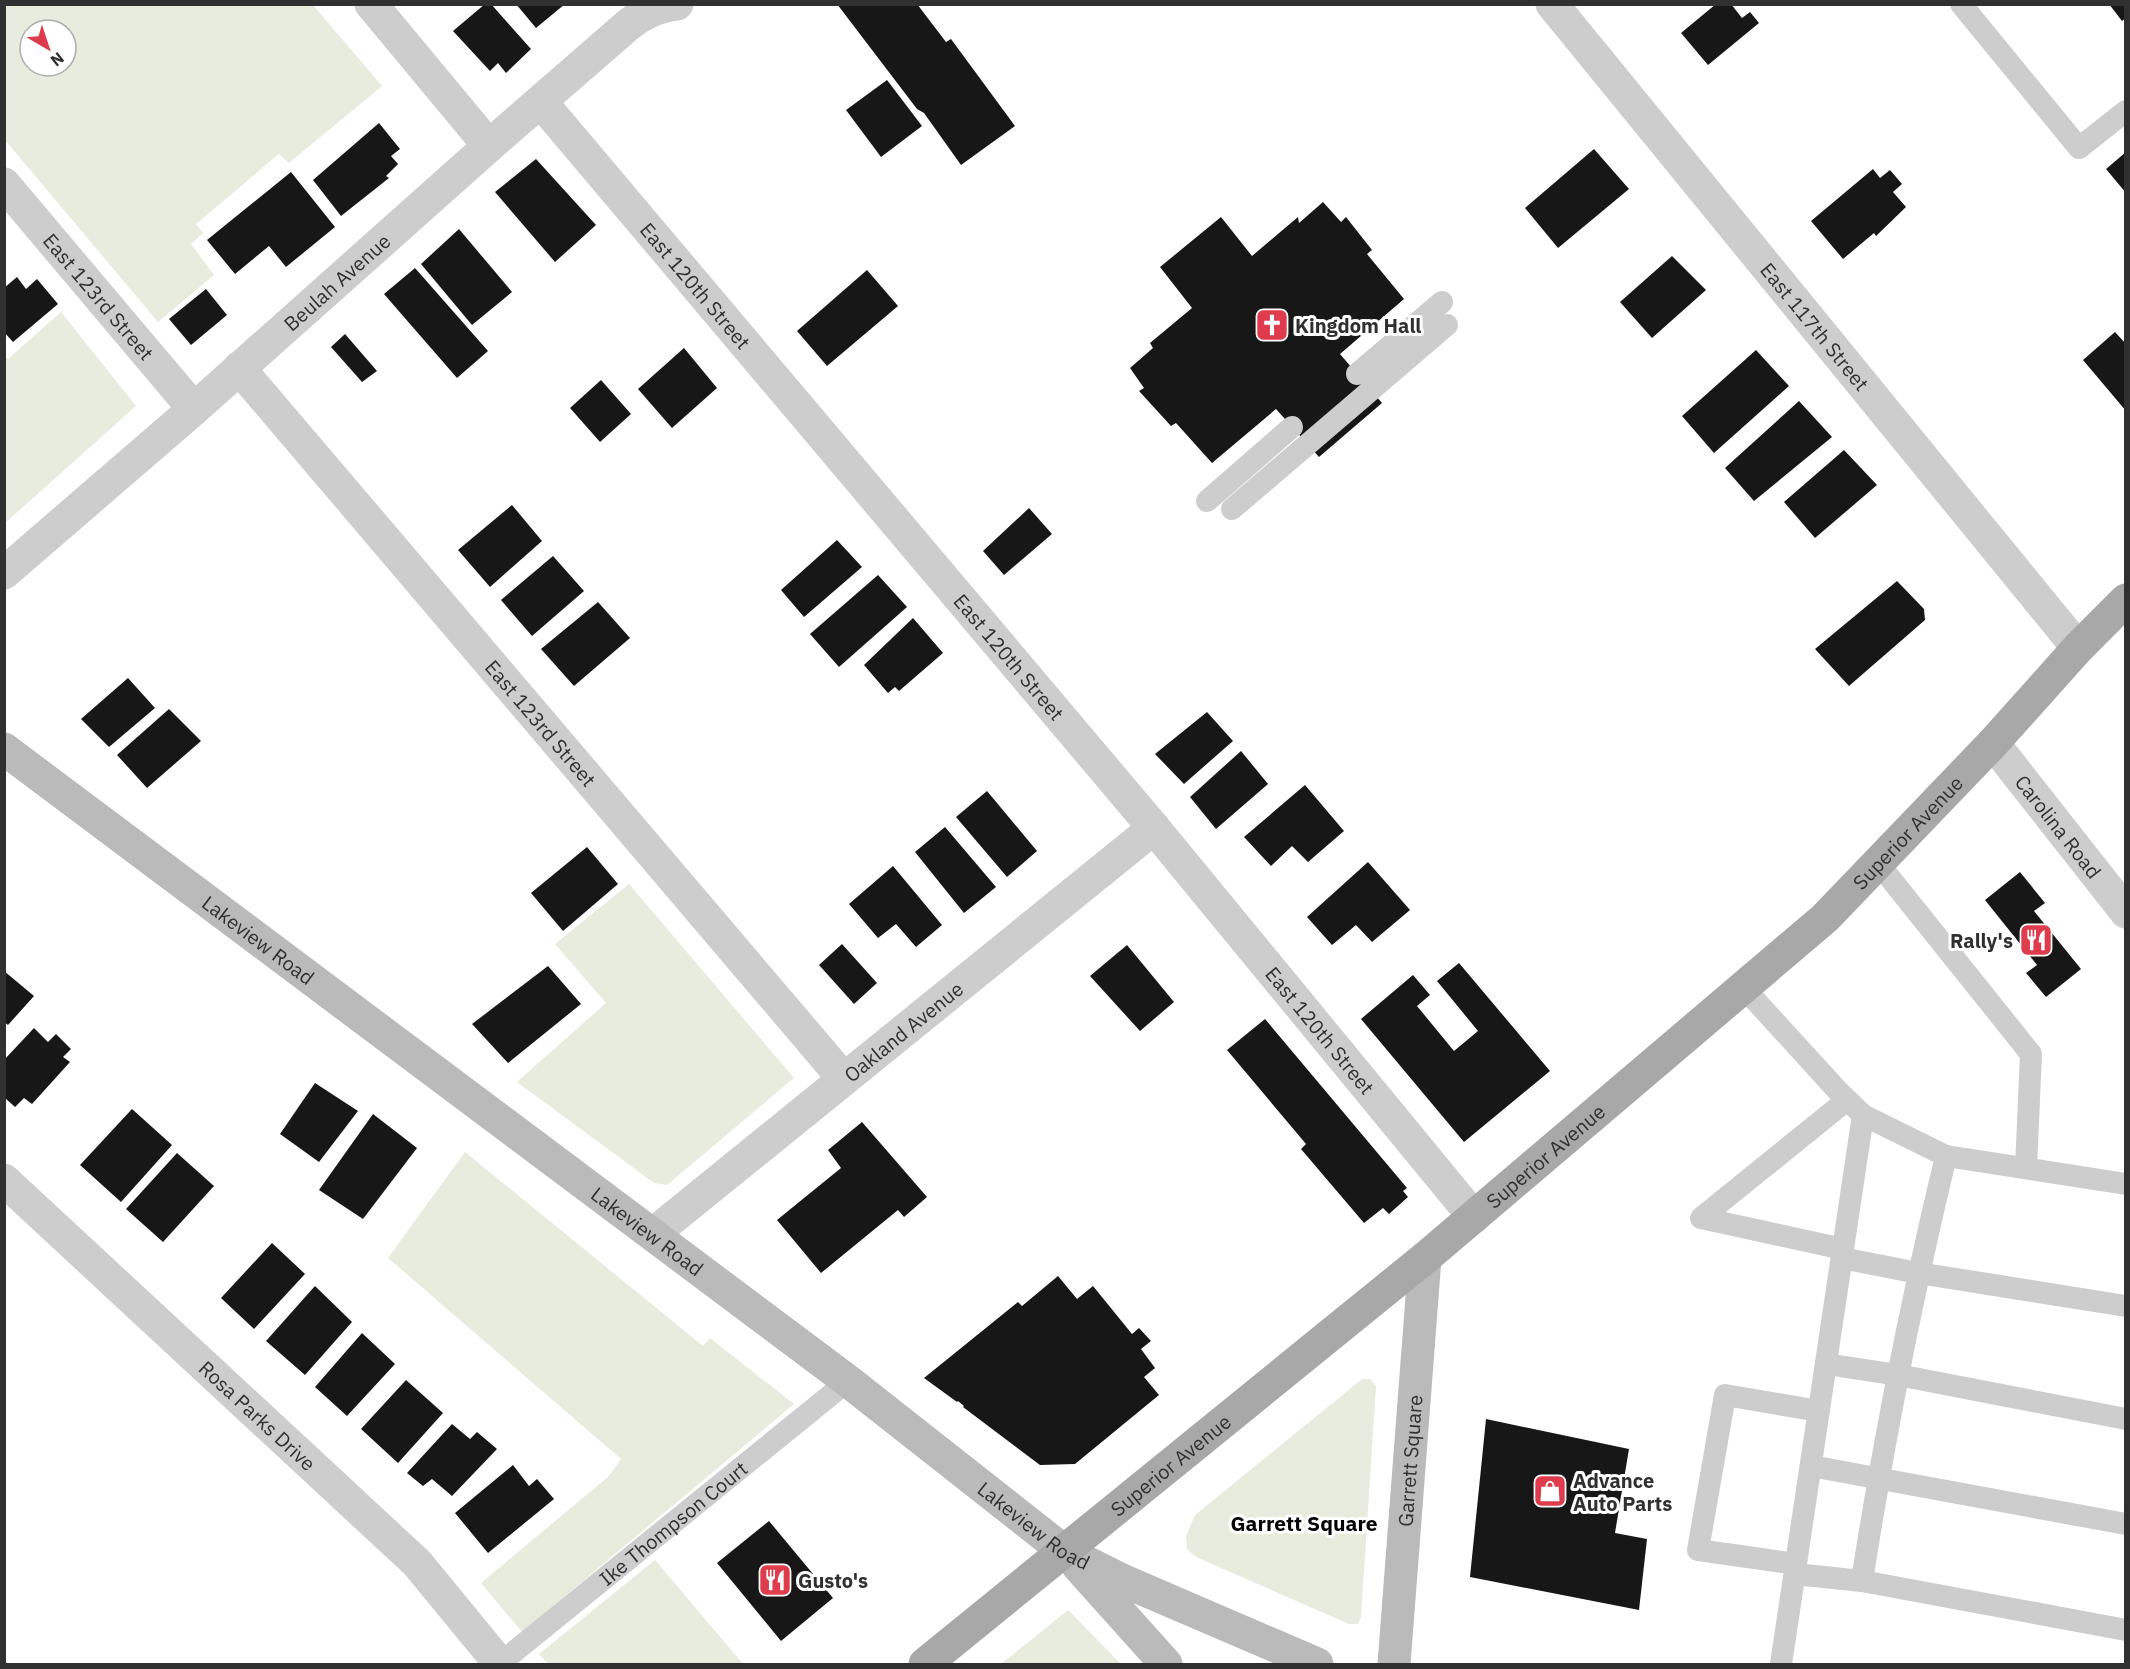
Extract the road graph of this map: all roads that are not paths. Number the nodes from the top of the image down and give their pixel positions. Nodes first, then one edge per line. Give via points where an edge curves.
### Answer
1 (371, 4) edge
2 (677, 4) edge
3 (1552, 4) edge
4 (1961, 4) edge
5 (541, 102) junction
6 (2126, 111) edge
7 (489, 146) junction
8 (4, 184) edge
9 (1442, 302) dead end
10 (1447, 325) dead end
11 (239, 368) junction
12 (1357, 374) dead end
13 (194, 409) junction
14 (1292, 427) dead end
15 (1207, 501) dead end
16 (1232, 509) dead end
17 (4, 573) edge
18 (2126, 600) edge
19 (2078, 648) junction
20 (1993, 743) junction
21 (4, 749) edge
22 (1154, 828) junction
23 (1878, 863) junction
24 (2126, 912) edge
25 (1744, 988) junction
26 (844, 1079) junction
27 (1855, 1107) junction
28 (1946, 1156) junction
29 (2026, 1168) junction
30 (4, 1180) edge
31 (2126, 1184) edge
32 (1474, 1217) junction
33 (652, 1234) junction
34 (1843, 1253) junction
35 (1425, 1258) junction
36 (1918, 1273) junction
37 (2126, 1306) edge
38 (1826, 1364) junction
39 (1898, 1375) junction
40 (848, 1381) junction
41 (1819, 1411) junction
42 (2126, 1419) edge
43 (1811, 1466) junction
44 (1878, 1477) junction
45 (2126, 1524) edge
46 (1064, 1551) junction
47 (1795, 1569) junction
48 (1862, 1581) junction
49 (2126, 1630) edge
50 (500, 1664) edge
51 (925, 1665) edge
52 (1166, 1665) edge
53 (1317, 1665) edge
54 (1394, 1665) edge
55 (1781, 1665) edge

1 - 7 street
2 - 5 street, Beulah Avenue via 644,13
3 - 19 street, East 117th Street
4 - 6 lane via 2079,148
5 - 7 street, Beulah Avenue
5 - 22 street, East 120th Street
7 - 11 street, Beulah Avenue
8 - 13 street, East 123rd Street
9 - 12 lane
10 - 16 lane
11 - 13 street, Beulah Avenue
11 - 26 street, East 123rd Street
13 - 17 street, Beulah Avenue
14 - 15 lane
18 - 19 main road, Superior Avenue
19 - 20 main road, Superior Avenue
20 - 23 main road, Superior Avenue
20 - 24 street, Carolina Road
21 - 33 street, Lakeview Road
22 - 26 street, Oakland Avenue
22 - 32 street, East 120th Street
23 - 25 main road, Superior Avenue via 1825,918
23 - 29 lane via 2031,1054
25 - 27 lane
25 - 32 main road, Superior Avenue
26 - 33 street, Oakland Avenue
27 - 28 lane
27 - 34 lane
27 - 34 lane via 1701,1218
28 - 29 lane
28 - 36 lane
29 - 31 lane
30 - 50 street, Rosa Parks Drive via 417,1563
32 - 35 main road, Superior Avenue
33 - 40 street, Lakeview Road
34 - 36 lane
34 - 38 lane
35 - 46 main road, Superior Avenue
35 - 54 street, Garrett Square
36 - 37 lane
36 - 39 lane
38 - 39 lane
38 - 41 lane
39 - 42 lane
39 - 44 lane
40 - 46 street, Lakeview Road
40 - 50 lane, Ike Thompson Court
41 - 43 lane
41 - 47 lane via 1725,1395 1698,1550
43 - 44 lane
43 - 47 lane
44 - 45 lane
44 - 48 lane
46 - 51 main road, Superior Avenue
46 - 52 street
46 - 53 street, Lakeview Road
47 - 48 lane
47 - 55 lane
48 - 49 lane

